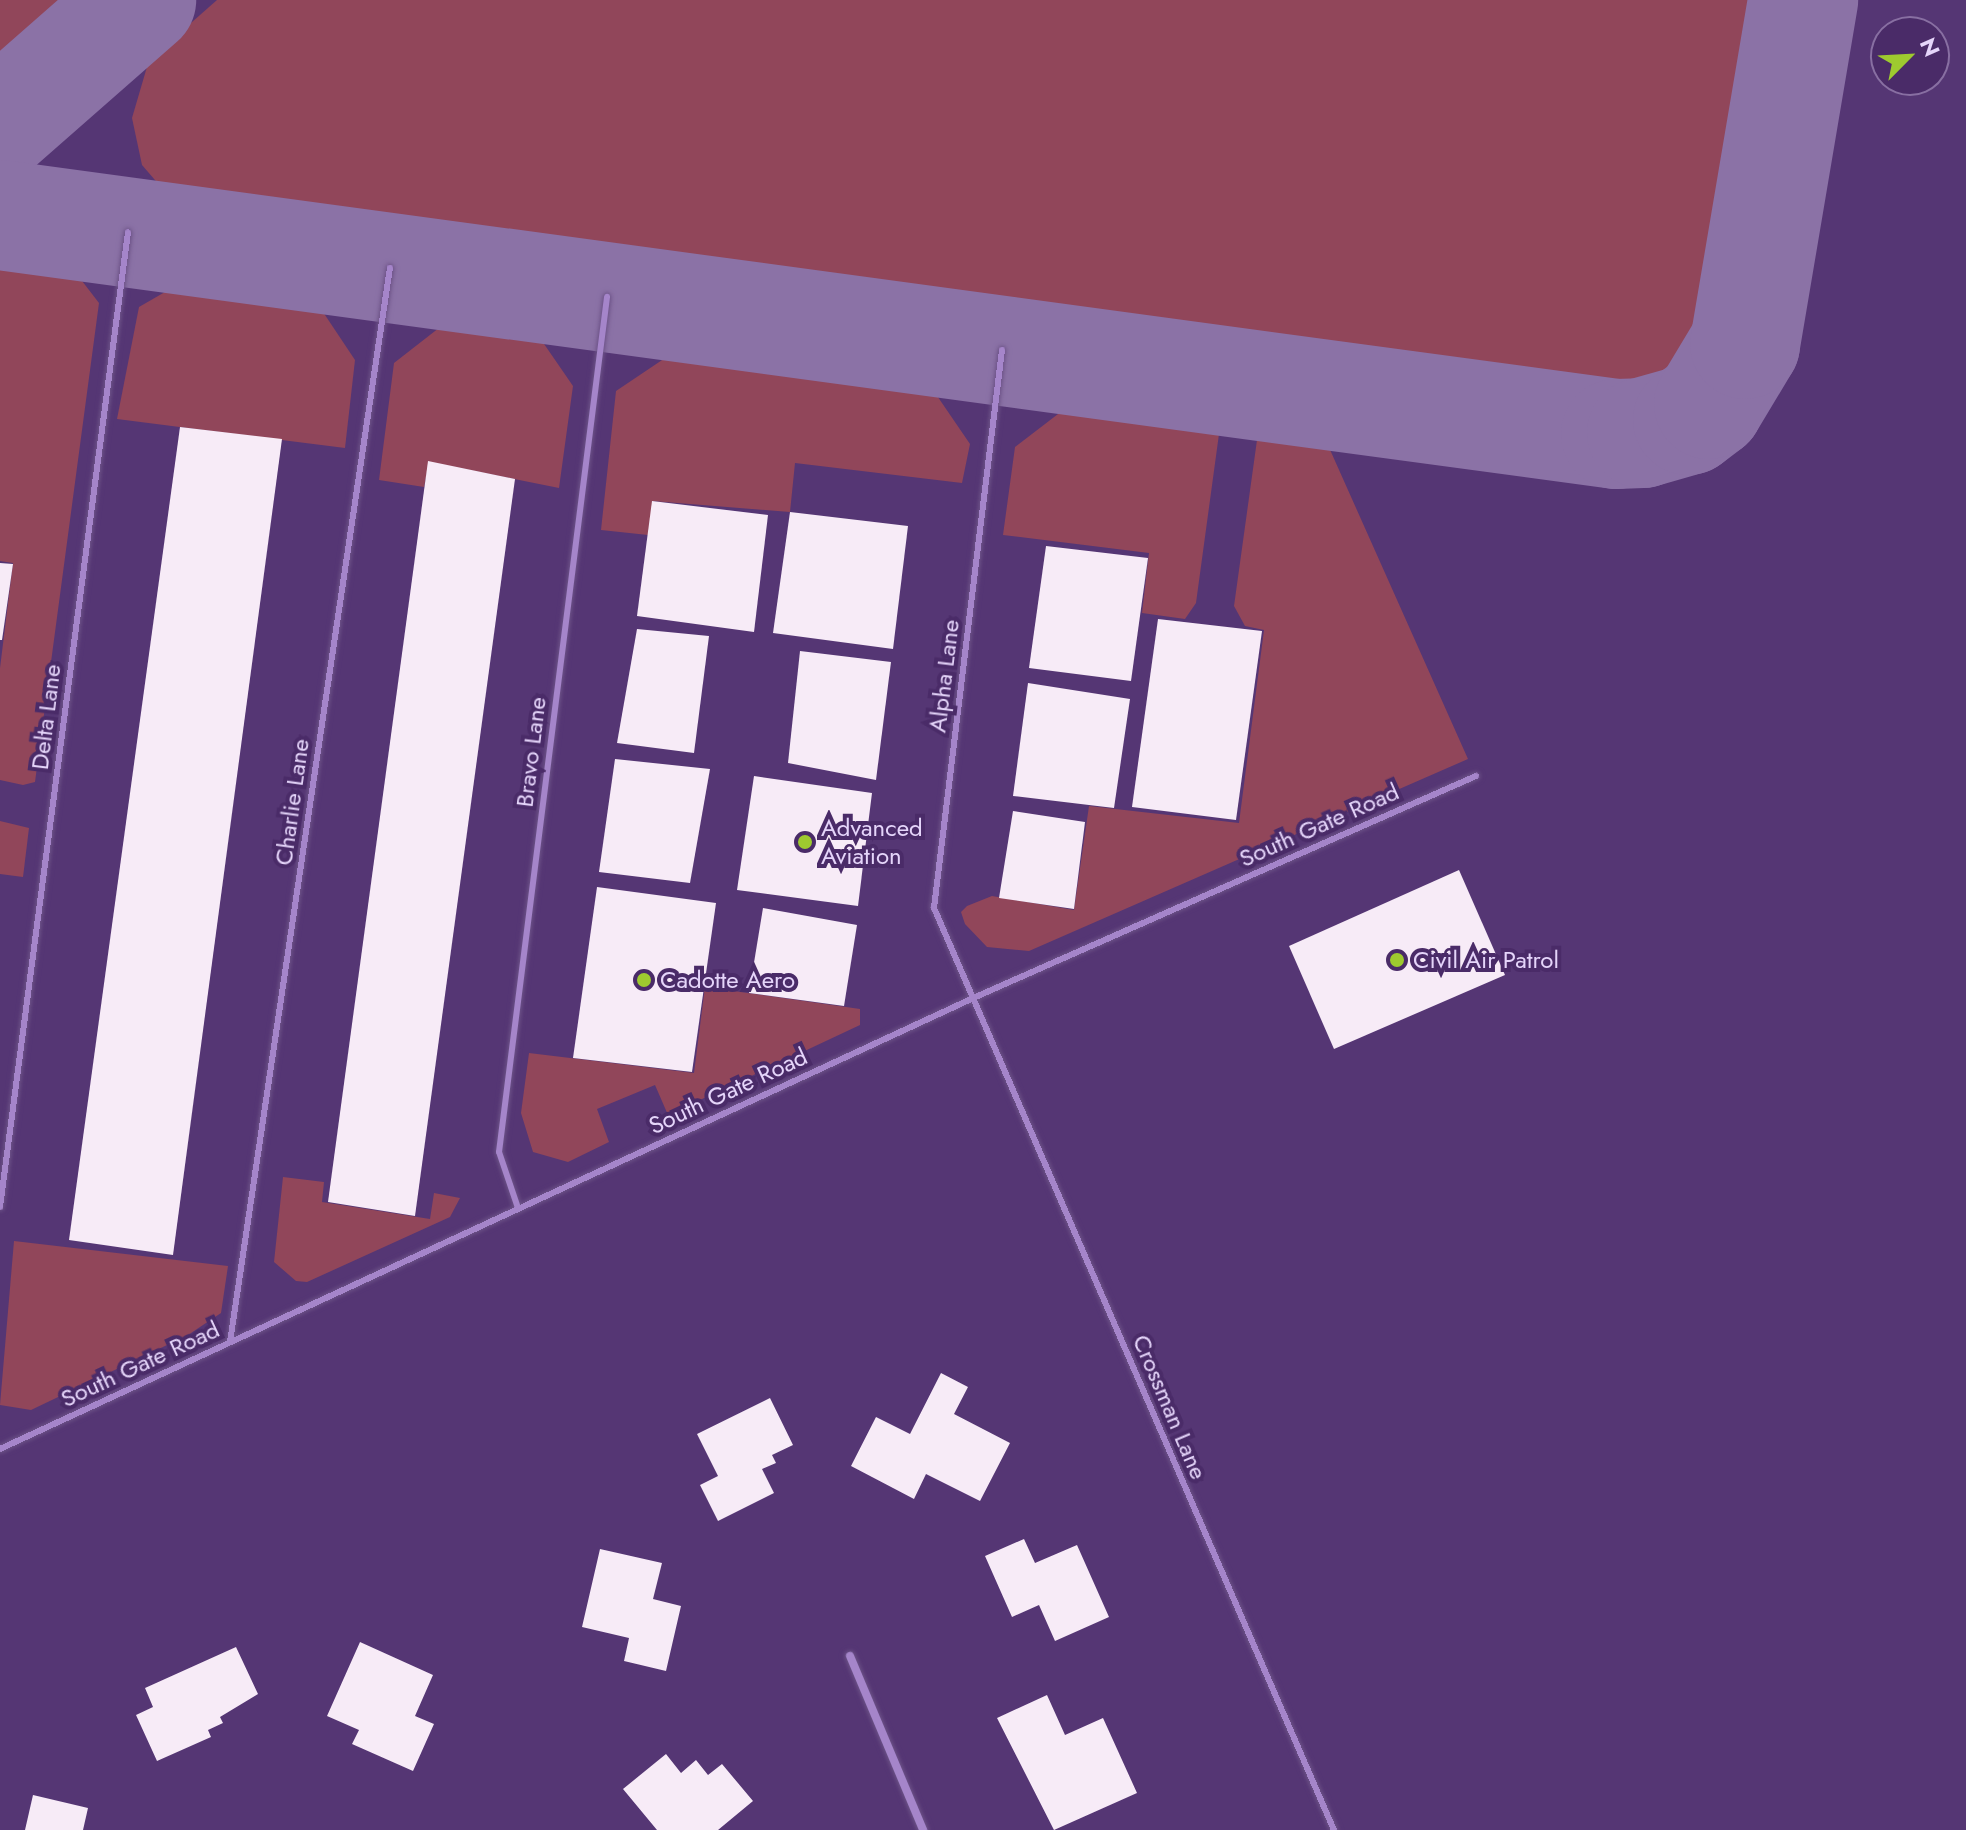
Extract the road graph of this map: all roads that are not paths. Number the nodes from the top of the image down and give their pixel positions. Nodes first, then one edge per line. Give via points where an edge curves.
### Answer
1 (128, 232) dead end
2 (390, 268) dead end
3 (607, 297) dead end
4 (1002, 350) dead end
5 (1476, 776) dead end
6 (971, 999) junction
7 (0, 1207) edge
8 (518, 1208) junction
9 (230, 1342) junction
10 (0, 1449) edge
11 (850, 1656) dead end
12 (923, 1830) edge
13 (1334, 1830) edge

1 - 7 lane, Delta Lane
2 - 9 lane, Charlie Lane
3 - 8 lane, Bravo Lane via 499,1152
4 - 6 lane, Alpha Lane via 934,908
5 - 6 lane, South Gate Road
6 - 8 lane, South Gate Road
6 - 13 lane, Crossman Lane
8 - 9 lane, South Gate Road
9 - 10 lane, South Gate Road
11 - 12 street

